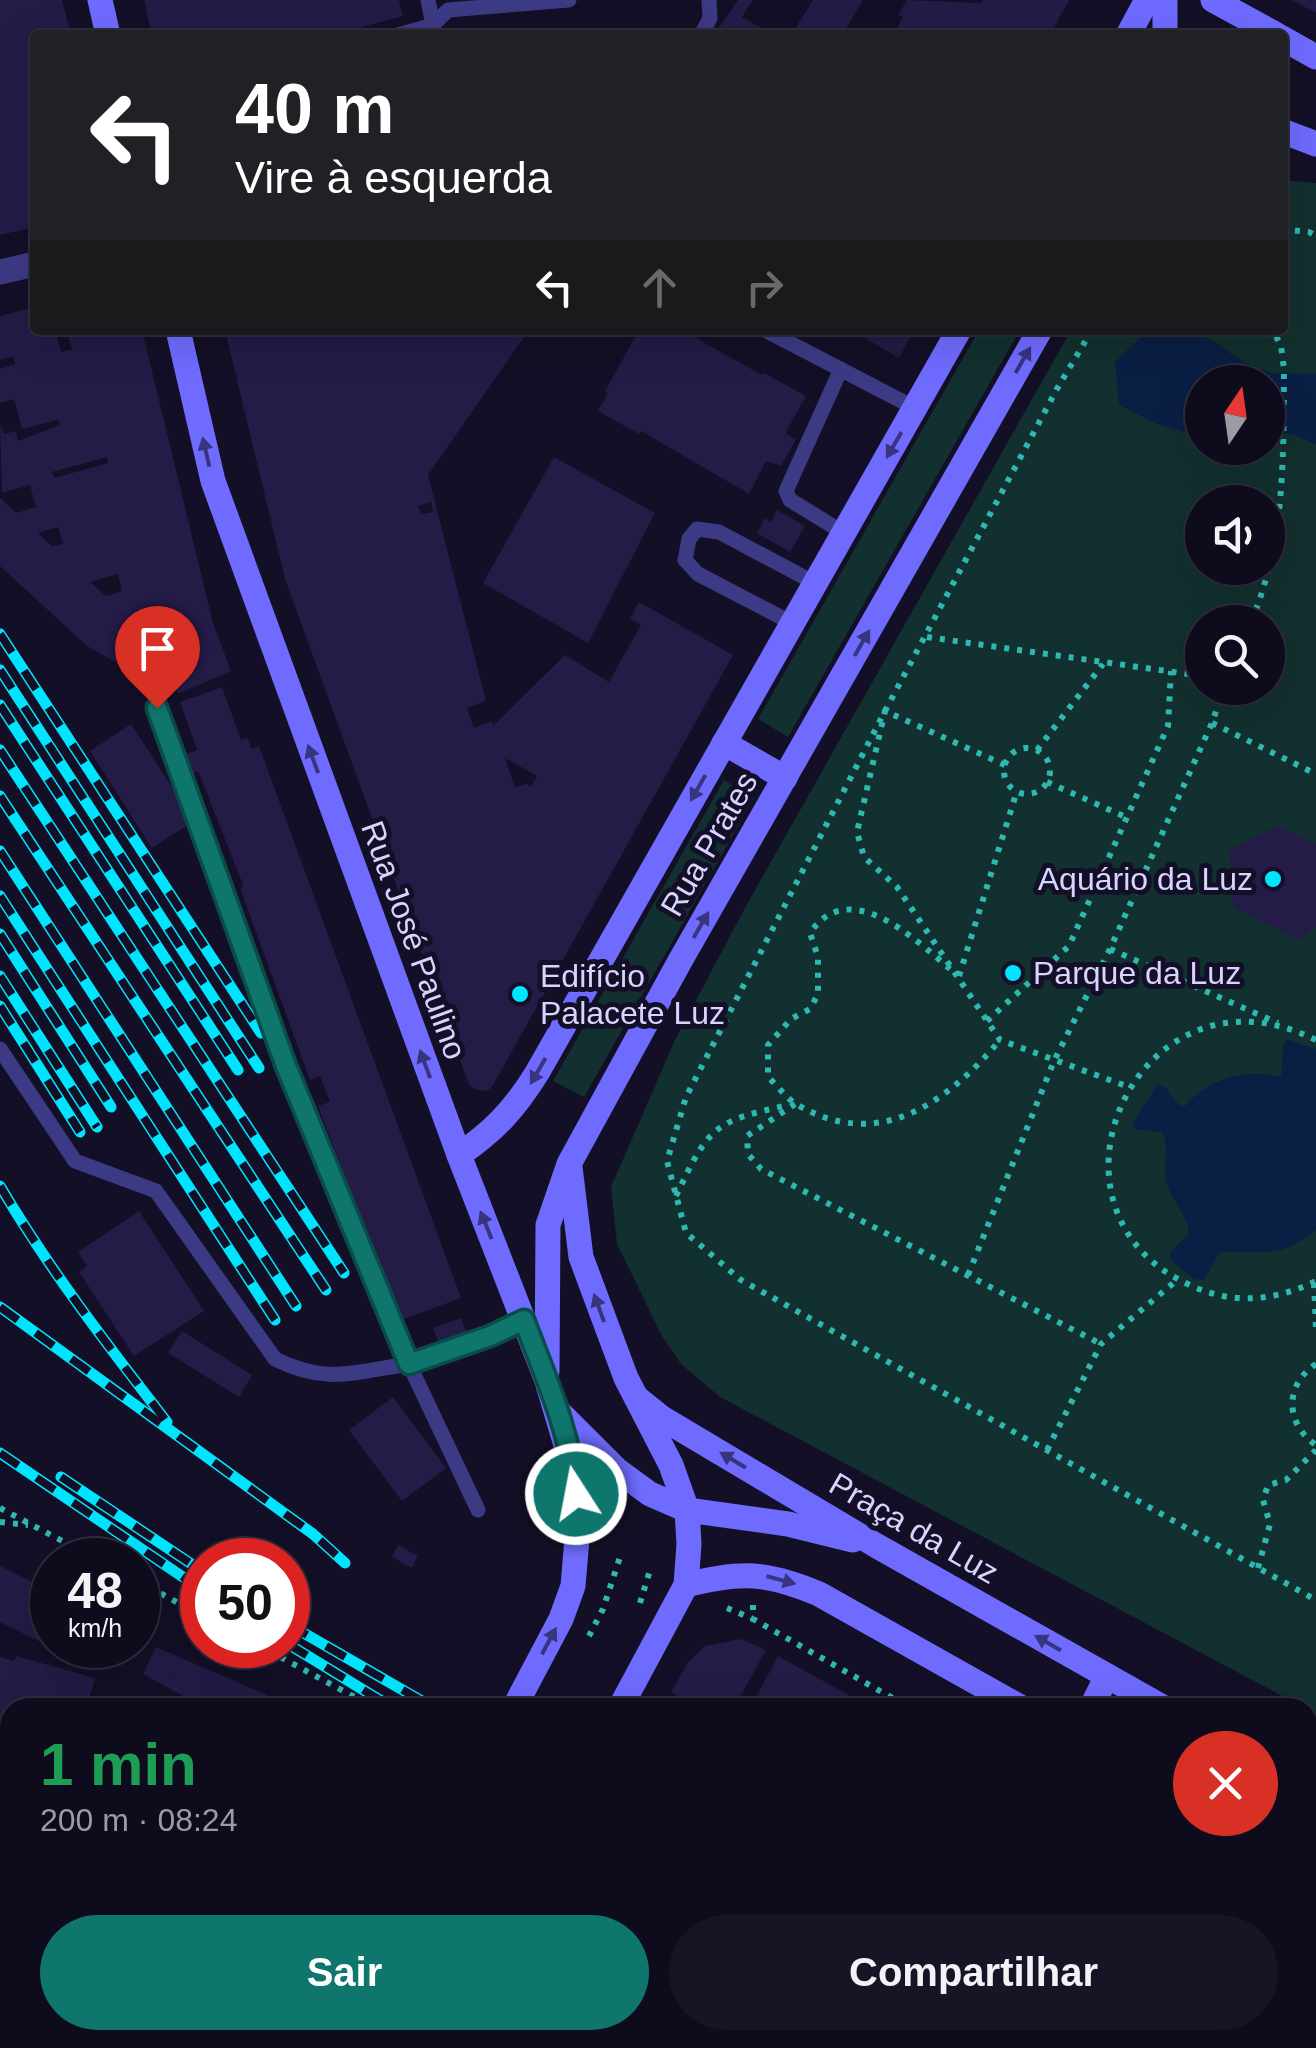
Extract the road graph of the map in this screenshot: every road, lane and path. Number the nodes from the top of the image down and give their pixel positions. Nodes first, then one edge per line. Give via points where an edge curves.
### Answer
1 (100, 0) edge
2 (428, 0) edge
3 (568, 0) edge
4 (708, 0) edge
5 (1148, 0) edge
6 (1166, 0) edge
7 (1213, 0) edge
8 (107, 30) edge
9 (433, 30) edge
10 (704, 30) edge
11 (1131, 30) edge
12 (1165, 30) edge
13 (1267, 30) edge
14 (1288, 41) edge
15 (1316, 56) edge
16 (1288, 133) edge
17 (1316, 144) edge
18 (1288, 230) edge
19 (1316, 236) edge
20 (30, 265) edge
21 (0, 272) edge
22 (179, 335) edge
23 (775, 335) edge
24 (956, 335) edge
25 (1037, 335) edge
26 (1089, 335) edge
27 (1275, 335) edge
28 (841, 368) junction
29 (915, 408) junction
30 (844, 533) junction
31 (815, 583) junction
32 (1258, 605) edge
33 (792, 623) junction
34 (926, 637) junction
35 (1104, 663) junction
36 (1170, 672) junction
37 (1185, 674) edge
38 (1218, 705) edge
39 (157, 708) dead end
40 (886, 711) junction
41 (1212, 723) junction
42 (724, 743) junction
43 (1037, 750) junction
44 (1005, 765) junction
45 (1316, 774) edge
46 (785, 778) junction
47 (1047, 782) junction
48 (1017, 791) junction
49 (1128, 818) junction
50 (1110, 949) junction
51 (959, 976) junction
52 (988, 1021) junction
53 (1291, 1028) junction
54 (1000, 1040) junction
55 (1316, 1040) edge
56 (0, 1049) edge
57 (1054, 1061) junction
58 (1129, 1087) junction
59 (795, 1104) junction
60 (458, 1155) junction
61 (569, 1164) junction
62 (676, 1196) junction
63 (968, 1275) junction
64 (1176, 1280) junction
65 (1315, 1282) edge
66 (524, 1320) junction
67 (1316, 1328) edge
68 (1101, 1344) junction
69 (409, 1364) junction
70 (1316, 1364) edge
71 (547, 1381) junction
72 (637, 1398) junction
73 (557, 1410) junction
74 (1316, 1448) edge
75 (1046, 1450) junction
76 (3, 1510) edge
77 (478, 1510) dead end
78 (687, 1510) junction
79 (0, 1522) edge
80 (33, 1526) junction
81 (56, 1538) edge
82 (878, 1546) junction
83 (1258, 1568) junction
84 (753, 1574) junction
85 (686, 1585) junction
86 (1316, 1600) edge
87 (301, 1668) edge
88 (1107, 1676) junction
89 (356, 1698) edge
90 (519, 1698) edge
91 (625, 1698) edge
92 (892, 1698) edge
93 (1004, 1698) edge
94 (1097, 1698) edge
95 (1146, 1698) edge

1 - 8 main road
2 - 9 lane
3 - 9 lane via 448,10
4 - 10 lane
5 - 11 main road
6 - 12 main road
7 - 13 main road
14 - 15 main road
16 - 17 main road
18 - 19 path
20 - 21 street
60 -> 22 main road, Rua José Paulino via 213,481
23 - 28 lane
24 - 29 main road, Rua Prates
46 -> 25 main road, Rua Prates
26 - 34 path
27 - 32 path via 1284,369 1281,515
28 - 29 lane
28 - 30 lane via 786,491
29 -> 30 main road, Rua Prates
30 - 31 main road, Rua Prates
31 - 33 main road, Rua Prates
31 - 33 lane via 719,532 697,529 689,539 685,560 698,574
33 - 42 main road, Rua Prates
34 - 35 path
34 - 40 path
35 - 36 path
35 - 43 path
36 - 37 path
36 - 49 path via 1168,726
38 - 41 path
39 - 69 lane via 286,1066
40 - 44 path
40 - 51 path via 858,832 864,857 897,888
40 - 62 path via 686,1097 667,1162
41 - 45 path
41 - 50 path
42 - 46 main road
42 -> 60 main road, Rua Prates via 515,1108
43 - 44 path via 1018,750
43 - 47 path via 1048,760
44 - 48 path via 1006,780
61 -> 46 main road, Rua Prates
47 - 48 path via 1031,794
47 - 49 path
48 - 51 path
49 - 52 path via 1069,946
50 - 53 path
50 - 57 path
51 - 52 path
51 - 59 path via 906,931 874,914 838,910 820,919 810,933 818,994 768,1046 768,1076
52 - 54 path
53 - 55 path
53 - 58 path via 1230,1022 1200,1030 1148,1062
54 - 57 path
54 - 59 path via 938,1101 882,1125 850,1124
56 - 69 lane via 75,1160 156,1191 275,1359 326,1377
57 - 58 path
57 - 63 path
58 - 64 path via 1109,1146 1109,1178 1132,1236
59 - 62 path via 716,1127 698,1148
59 - 63 path via 747,1136 748,1154 761,1168
66 -> 60 main road, Rua José Paulino
61 - 71 main road, Rua Prates via 548,1226
72 -> 61 main road via 581,1257
62 - 75 path via 686,1233 741,1280
63 - 68 path
64 - 65 path via 1245,1300 1281,1296
64 - 68 path
65 - 67 path
66 - 69 lane
66 - 71 main road, Rua José Paulino
68 - 75 path
69 - 77 lane
70 - 74 path via 1292,1398 1297,1427
71 - 73 main road, Rua José Paulino
72 - 78 main road
82 -> 72 main road, Praça da Luz
73 - 78 main road via 617,1470
90 -> 73 main road, Rua José Paulino via 561,1619 575,1572 579,1515
74 - 83 path via 1286,1480 1268,1486 1263,1500 1270,1524
75 - 83 path
76 - 80 path
78 - 82 main road
78 - 85 main road
79 - 80 path
80 - 81 path
88 -> 82 main road, Praça da Luz
83 - 86 path
84 - 85 main road
84 - 92 path via 753,1619
84 -> 93 main road via 820,1594
85 - 91 main road
87 - 89 path
88 - 94 main road
88 - 95 main road, Praça da Luz

